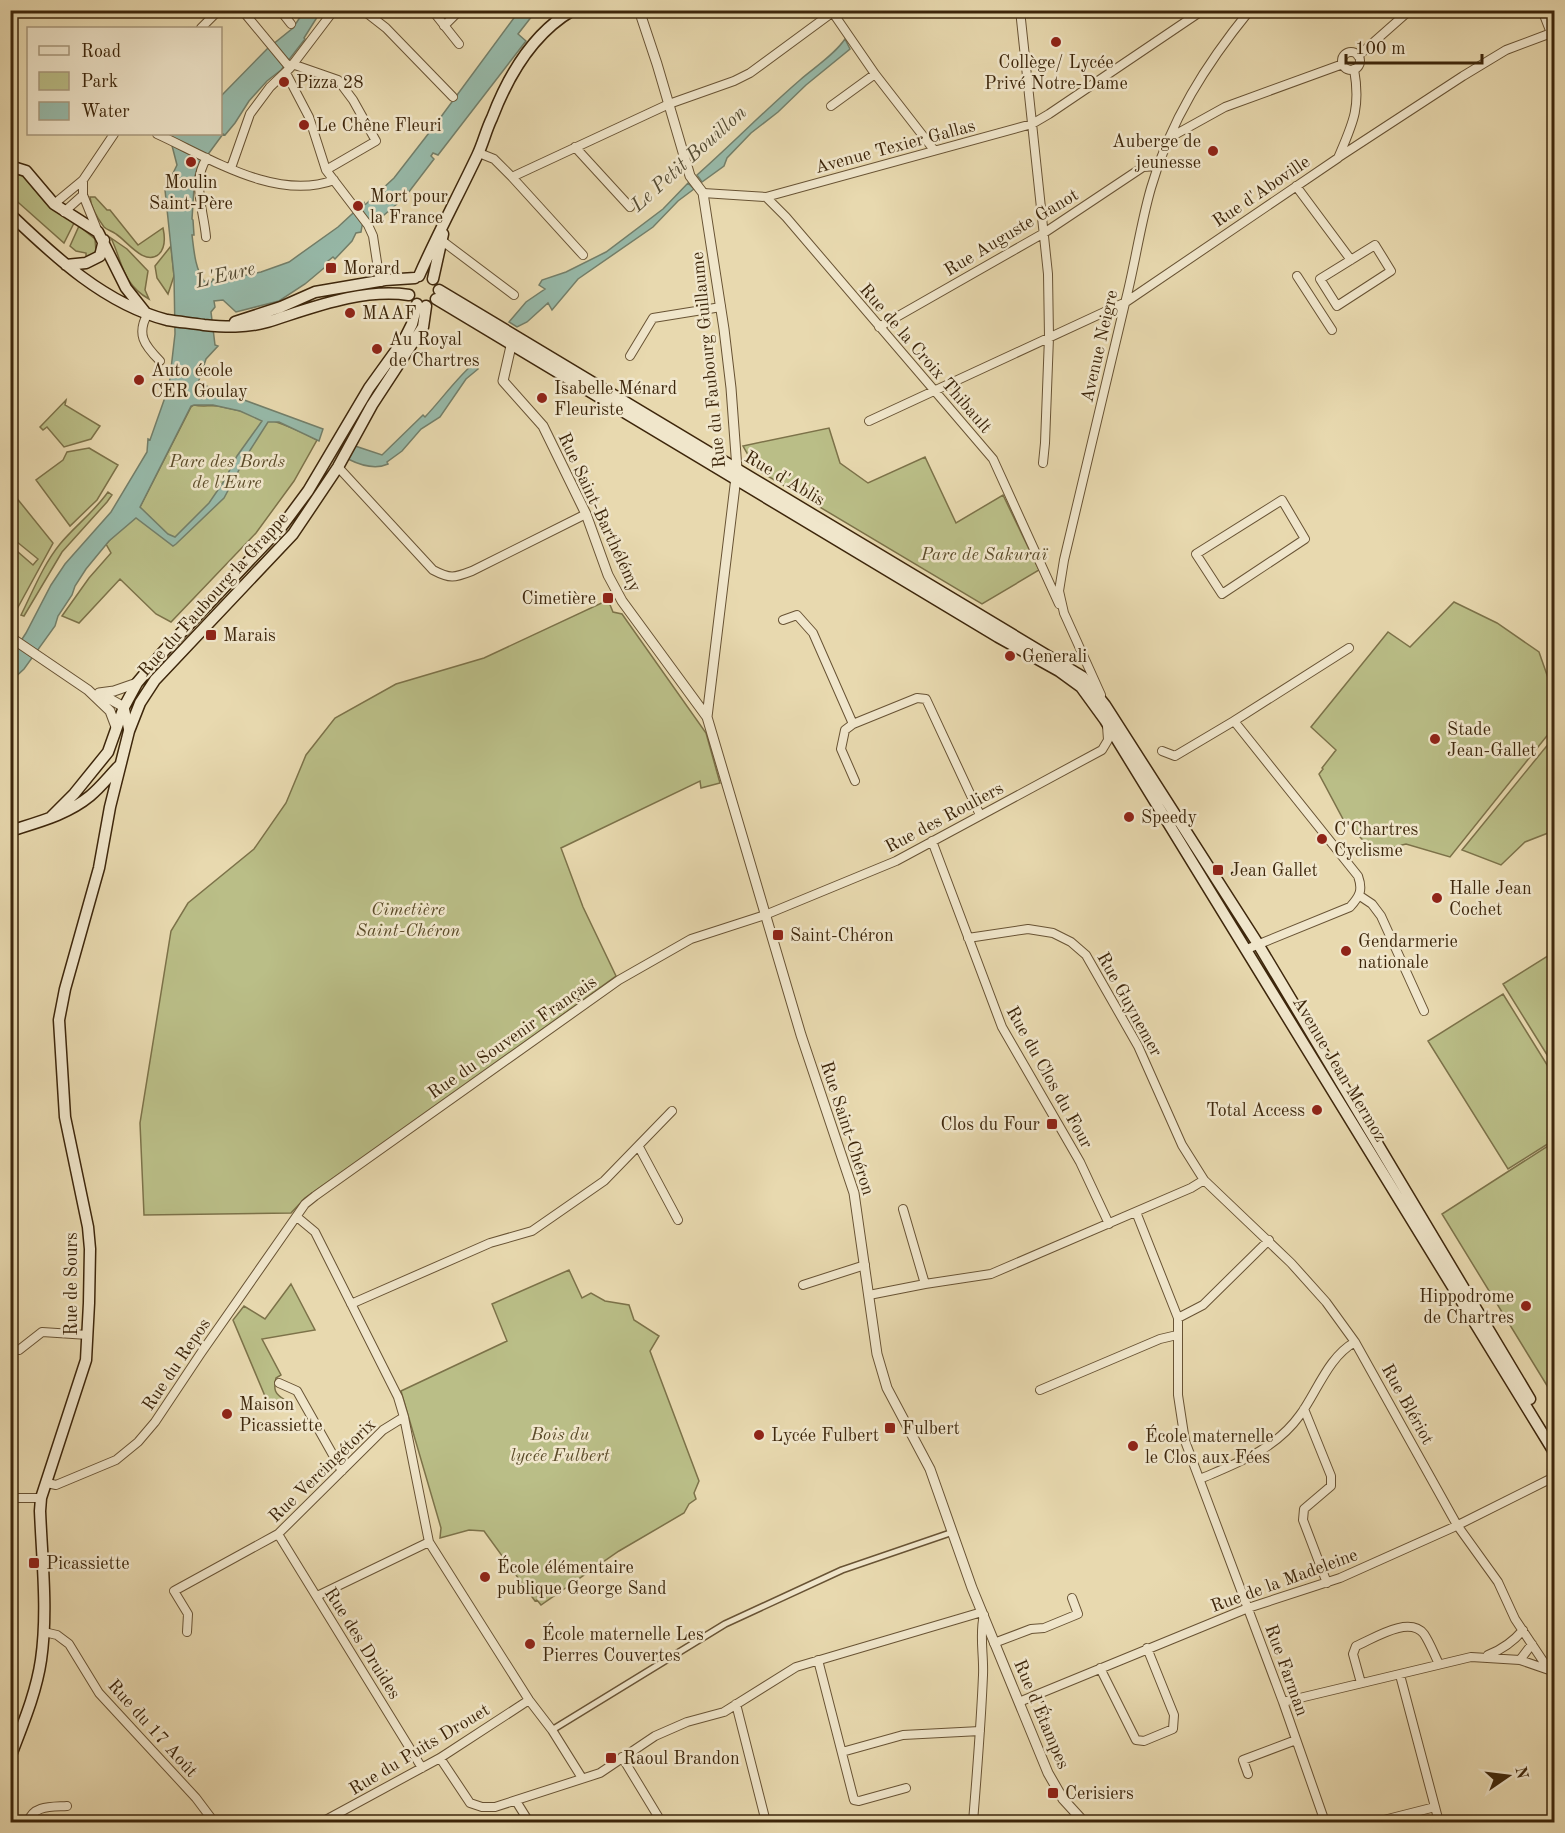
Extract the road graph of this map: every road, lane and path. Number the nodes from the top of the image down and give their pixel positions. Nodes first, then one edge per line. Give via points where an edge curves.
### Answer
1 (219, 10) edge
2 (242, 10) edge
3 (280, 10) edge
4 (334, 10) edge
5 (363, 10) edge
6 (432, 10) edge
7 (460, 10) edge
8 (573, 10) edge
9 (1020, 10) edge
10 (1203, 10) edge
11 (1250, 10) edge
12 (1410, 10) edge
13 (1538, 10) edge
14 (638, 11) edge
15 (832, 11) edge
16 (291, 24) dead end
17 (444, 26) junction
18 (202, 27) edge
19 (1553, 32) edge
20 (459, 44) dead end
21 (1359, 56) junction
22 (1343, 64) junction
23 (289, 67) junction
24 (1354, 69) junction
25 (875, 74) junction
26 (453, 97) dead end
27 (669, 104) junction
28 (831, 106) dead end
29 (1032, 124) junction
30 (113, 135) edge
31 (161, 135) edge
32 (1169, 138) junction
33 (575, 147) junction
34 (934, 150) junction
35 (479, 153) junction
36 (207, 158) junction
37 (1338, 158) junction
38 (10, 166) edge
39 (1158, 166) junction
40 (231, 168) junction
41 (326, 170) junction
42 (469, 173) junction
43 (512, 177) junction
44 (84, 180) junction
45 (334, 180) junction
46 (1296, 186) junction
47 (698, 187) junction
48 (82, 195) junction
49 (766, 197) junction
50 (54, 204) junction
51 (630, 207) dead end
52 (64, 212) junction
53 (10, 214) edge
54 (1044, 233) junction
55 (101, 236) junction
56 (206, 237) dead end
57 (441, 240) junction
58 (583, 255) dead end
59 (1351, 260) junction
60 (66, 265) junction
61 (1297, 276) dead end
62 (417, 277) junction
63 (434, 279) junction
64 (380, 282) junction
65 (409, 295) junction
66 (437, 295) junction
67 (514, 295) dead end
68 (1126, 302) junction
69 (721, 307) junction
70 (423, 308) junction
71 (146, 313) junction
72 (214, 326) junction
73 (879, 327) junction
74 (1332, 330) dead end
75 (1049, 337) junction
76 (511, 346) junction
77 (630, 356) dead end
78 (160, 361) dead end
79 (933, 390) junction
80 (869, 421) dead end
81 (1043, 462) dead end
82 (338, 466) junction
83 (737, 475) junction
84 (1286, 507) joint
85 (586, 514) junction
86 (1064, 613) junction
87 (783, 620) dead end
88 (10, 637) edge
89 (1349, 648) dead end
90 (1086, 662) junction
91 (1082, 682) junction
92 (137, 683) junction
93 (88, 690) junction
94 (99, 693) junction
95 (140, 703) junction
96 (1100, 705) junction
97 (124, 707) junction
98 (110, 711) junction
99 (707, 717) junction
100 (1106, 720) junction
101 (1234, 721) junction
102 (853, 724) junction
103 (116, 727) junction
104 (129, 730) junction
105 (1162, 751) dead end
106 (108, 752) junction
107 (120, 765) junction
108 (109, 777) junction
109 (855, 781) dead end
110 (90, 796) junction
111 (110, 807) junction
112 (980, 815) junction
113 (51, 817) junction
114 (10, 831) edge
115 (932, 841) junction
116 (1360, 896) junction
117 (765, 915) junction
118 (968, 938) junction
119 (1258, 944) junction
120 (1247, 949) junction
121 (1424, 1011) dead end
122 (672, 1111) dead end
123 (639, 1147) junction
124 (1204, 1180) junction
125 (903, 1209) dead end
126 (1136, 1212) junction
127 (297, 1217) junction
128 (678, 1220) dead end
129 (1109, 1224) junction
130 (1269, 1240) junction
131 (865, 1265) junction
132 (925, 1284) junction
133 (803, 1285) dead end
134 (869, 1295) junction
135 (351, 1304) junction
136 (1178, 1318) junction
137 (88, 1335) junction
138 (1177, 1335) junction
139 (1355, 1342) junction
140 (10, 1350) edge
141 (279, 1383) dead end
142 (1040, 1390) dead end
143 (1304, 1410) junction
144 (404, 1417) junction
145 (1554, 1439) edge
146 (1554, 1452) edge
147 (342, 1471) junction
148 (1554, 1477) edge
149 (1200, 1479) junction
150 (47, 1483) junction
151 (10, 1498) edge
152 (41, 1498) junction
153 (1457, 1525) junction
154 (952, 1532) junction
155 (278, 1534) junction
156 (429, 1542) junction
157 (1327, 1583) junction
158 (317, 1596) junction
159 (1071, 1598) dead end
160 (1248, 1608) junction
161 (983, 1614) junction
162 (1523, 1630) junction
163 (44, 1632) junction
164 (186, 1632) dead end
165 (1532, 1644) junction
166 (995, 1646) junction
167 (1147, 1648) junction
168 (1484, 1656) junction
169 (818, 1660) junction
170 (1520, 1660) junction
171 (984, 1662) junction
172 (1439, 1664) junction
173 (1100, 1668) junction
174 (1552, 1672) edge
175 (1400, 1675) junction
176 (1361, 1683) junction
177 (529, 1700) junction
178 (1019, 1702) junction
179 (1283, 1702) junction
180 (736, 1704) junction
181 (552, 1730) junction
182 (980, 1731) junction
183 (1296, 1740) junction
184 (842, 1752) junction
185 (622, 1757) junction
186 (10, 1758) edge
187 (440, 1758) junction
188 (422, 1768) junction
189 (1248, 1774) dead end
190 (582, 1778) junction
191 (906, 1788) dead end
192 (516, 1801) junction
193 (67, 1806) dead end
194 (1435, 1807) junction
195 (28, 1822) edge
196 (214, 1822) edge
197 (322, 1822) edge
198 (529, 1822) edge
199 (660, 1822) edge
200 (765, 1822) edge
201 (973, 1822) edge
202 (1084, 1822) edge
203 (1325, 1822) edge
204 (1376, 1822) edge
205 (1439, 1822) edge

1 - 18 street
2 - 23 street
3 - 16 street
4 - 23 street
5 - 26 street via 386,28
6 - 17 street
7 - 17 street
8 - 35 main road via 550,26 518,65 506,84
9 - 29 street
10 - 29 street, Avenue Texier Gallas
11 - 32 street, Avenue Neigre via 1208,65
12 - 21 street
13 - 19 street
14 - 27 street, Rue du Faubourg Guillaume
15 - 25 street
15 - 27 street via 750,73 728,85
17 - 20 street
19 - 37 street via 1498,55
21 - 22 street via 1347,54
21 - 24 street
22 - 24 street
22 - 32 street via 1225,107
23 - 40 street via 250,114
23 - 41 street
23 - 41 street via 338,80 376,141
24 - 37 street, Rue d'Aboville via 1357,105
25 - 28 street
25 - 34 street
27 - 33 street
27 - 47 street, Rue du Faubourg Guillaume
29 - 34 street, Avenue Texier Gallas
29 - 54 street
30 - 44 street
31 - 36 street
32 - 39 street, Avenue Neigre
33 - 43 street
33 - 51 street
34 - 49 street, Avenue Texier Gallas
35 - 42 main road
35 - 43 street via 494,159
36 - 40 street
36 - 56 street via 199,181
37 - 46 street, Rue d'Aboville
38 - 50 main road via 26,171
39 - 54 street, Rue Auguste Ganot via 1143,166
39 - 68 street, Avenue Neigre
40 - 45 street via 280,185 313,186
41 - 45 street
42 - 57 main road
42 - 62 main road
43 - 58 street
44 - 48 street
44 - 50 street
45 - 64 street via 373,236
46 - 59 street
46 - 68 street, Rue d'Aboville
47 - 49 street
47 - 69 street, Rue du Faubourg Guillaume
48 - 52 street
48 - 55 street
49 - 73 street, Rue de la Croix Thibault
50 - 52 main road
52 - 55 main road
53 - 60 main road
54 - 73 street, Rue Auguste Ganot
54 - 75 street
55 - 60 main road via 100,256 86,263
55 - 71 main road via 126,288
57 - 63 main road
57 - 67 street
59 - 59 street via 1375,244 1391,271 1337,306 1320,279
60 - 71 main road via 95,286
61 - 74 street
62 - 63 main road
62 - 64 main road
62 - 65 main road via 409,286
63 - 66 main road
64 - 72 main road via 306,295 260,314
65 - 70 main road
65 - 72 main road via 370,294 263,323
66 - 70 main road
66 - 76 main road, Rue d'Ablis
66 - 83 main road, Rue d'Ablis via 482,316
68 - 75 street, Rue d'Aboville
68 - 86 street, Avenue Neigre via 1064,560 1059,591
69 - 77 street via 653,318
69 - 83 street, Rue du Faubourg Guillaume
70 - 82 main road, Rue du Faubourg la Grappe via 423,327
70 - 92 main road, Rue du Faubourg la Grappe via 282,526
71 - 72 main road
71 - 78 street via 143,338
73 - 79 street, Rue de la Croix Thibault
75 - 79 street, Rue d'Aboville
75 - 81 street
76 - 83 main road, Rue d'Ablis
76 - 85 street, Rue Saint-Barthélémy via 503,381 543,426
79 - 80 street, Rue d'Aboville
79 - 86 street, Rue de la Croix Thibault via 993,459
82 - 85 street via 433,570 446,577 458,576
82 - 95 main road, Rue du Faubourg la Grappe via 293,534 155,680
83 - 91 main road, Rue d'Ablis via 998,637
83 - 91 main road, Rue d'Ablis via 1041,651
83 - 99 street, Rue du Faubourg Guillaume
84 - 84 street via 1282,500 1196,554 1222,594 1305,539
85 - 99 street, Rue Saint-Barthélémy via 608,576 622,601
86 - 90 street, Avenue Neigre
87 - 102 street via 797,615 813,633
88 - 93 street
89 - 101 street
90 - 91 street
90 - 96 street, Avenue Neigre
91 - 96 main road, Rue d'Ablis
92 - 94 street
92 - 97 main road, Rue du Faubourg la Grappe
93 - 94 street
93 - 98 street
94 - 97 street
95 - 97 street
95 - 104 main road, Rue du Faubourg la Grappe
96 - 100 main road, Avenue Jean Mermoz
96 - 119 main road, Avenue Jean Mermoz
97 - 98 street
97 - 103 main road, Rue du Faubourg la Grappe
97 - 104 street
98 - 103 street
99 - 117 street, Rue Saint-Chéron
100 - 112 street, Rue des Rouliers via 1108,740 1102,750
100 - 120 main road, Avenue Jean Mermoz
101 - 105 street via 1175,756
101 - 116 street via 1358,876
102 - 109 street via 845,730 841,749
102 - 112 street via 917,698 926,699
103 - 106 main road, Rue du Faubourg la Grappe
104 - 107 main road, Rue du Faubourg la Grappe
106 - 108 main road, Rue de Sours
106 - 113 main road, Rue du Faubourg la Grappe
107 - 108 main road, Rue du Faubourg la Grappe
107 - 111 main road, Rue de Sours
108 - 110 main road, Rue du Faubourg la Grappe
108 - 111 main road, Rue de Sours
110 - 111 main road
110 - 113 main road, Rue du Faubourg la Grappe
111 - 137 main road, Rue de Sours via 99,868 59,1020 64,1116 88,1227
112 - 115 street, Rue des Rouliers
113 - 114 main road, Rue du Faubourg la Grappe
115 - 117 street, Rue des Rouliers via 896,861
115 - 118 street, Rue du Clos du Four
116 - 119 street via 1350,907
116 - 121 street via 1381,916
117 - 127 street, Rue du Souvenir Français via 691,939 619,980 315,1196
117 - 131 street, Rue Saint-Chéron via 854,1193
118 - 124 street, Rue Guynemer via 1028,929 1053,933 1086,955 1138,1046 1182,1145
118 - 129 street, Rue du Clos du Four via 1002,1027 1080,1162
119 - 120 street
119 - 145 main road, Avenue Jean Mermoz
120 - 146 main road, Avenue Jean Mermoz
122 - 123 street
123 - 128 street
123 - 135 street via 604,1181 532,1231 490,1243
124 - 126 street
124 - 130 street, Rue Blériot
125 - 132 street
126 - 129 street
126 - 136 street
127 - 135 street via 315,1232
127 - 150 street, Rue du Repos via 138,1442 116,1460 56,1485
129 - 132 street via 991,1274
130 - 136 street via 1203,1305
130 - 139 street, Rue Blériot via 1326,1302
131 - 133 street
131 - 134 street, Rue Saint-Chéron
132 - 134 street
134 - 154 street, Rue Saint-Chéron via 881,1371 930,1469
135 - 144 street via 398,1397
136 - 138 street, Rue Farman
137 - 140 street via 42,1332 19,1350
137 - 150 main road, Rue de Sours via 86,1360
138 - 142 street
138 - 149 street, Rue Farman via 1178,1395 1185,1441
139 - 143 street via 1340,1352
139 - 153 street, Rue Blériot
141 - 147 street via 297,1391
143 - 149 street via 1275,1442 1252,1457
143 - 157 street via 1331,1476 1331,1486 1304,1509 1303,1520
144 - 147 street, Rue Vercingétorix via 383,1430
144 - 156 street
147 - 155 street, Rue Vercingétorix
148 - 153 street, Rue de la Madeleine
149 - 160 street, Rue Farman
150 - 152 main road, Rue de Sours
151 - 152 street
152 - 163 main road, Rue de Sours
153 - 157 street, Rue de la Madeleine
153 - 162 street, Rue Blériot via 1498,1582
154 - 161 street, Rue Saint-Chéron
154 - 181 street via 842,1570 725,1624
155 - 158 street, Rue des Druides
155 - 164 street, Rue Vercingétorix via 174,1591 188,1614
156 - 158 street
156 - 177 street
157 - 160 street, Rue de la Madeleine
158 - 188 street, Rue des Druides
159 - 166 street via 1078,1614
160 - 167 street, Rue de la Madeleine
160 - 179 street, Rue Farman
161 - 166 street, Rue d'Étampes
161 - 169 street
161 - 171 street
162 - 165 street, Rue Blériot
162 - 168 street via 1500,1651
163 - 186 main road, Rue de Sours via 35,1690
163 - 196 street, Rue du 17 Août via 69,1644 99,1693
165 - 170 street
165 - 174 street, Rue Blériot
166 - 171 street
166 - 178 street, Rue d'Étampes
167 - 173 street, Rue de la Madeleine
167 - 173 street via 1174,1715 1173,1729 1144,1742 1136,1740
168 - 170 street
168 - 172 street
169 - 180 street via 796,1666
169 - 184 street
170 - 174 street
171 - 182 street
172 - 175 street
172 - 176 street via 1423,1634 1415,1626 1404,1626 1356,1646 1353,1654
173 - 178 street, Rue de la Madeleine
175 - 176 street
175 - 194 street
176 - 179 street
177 - 181 street
177 - 187 street, Rue du Puits Drouet
178 - 202 street, Rue d'Étampes via 1048,1773 1063,1799
179 - 183 street, Rue Farman
180 - 185 street via 724,1712 655,1736
180 - 200 street
181 - 190 street
182 - 184 street via 903,1735
182 - 201 street
183 - 189 street, Rue Farman via 1243,1760
183 - 203 street, Rue Farman
184 - 191 street via 854,1800
185 - 190 street via 600,1773
185 - 199 street
187 - 188 street, Rue du Puits Drouet
187 - 192 street via 470,1803 495,1807
188 - 197 street, Rue du Puits Drouet
190 - 192 street
192 - 198 street
193 - 195 street via 38,1809
194 - 204 street
194 - 205 street

